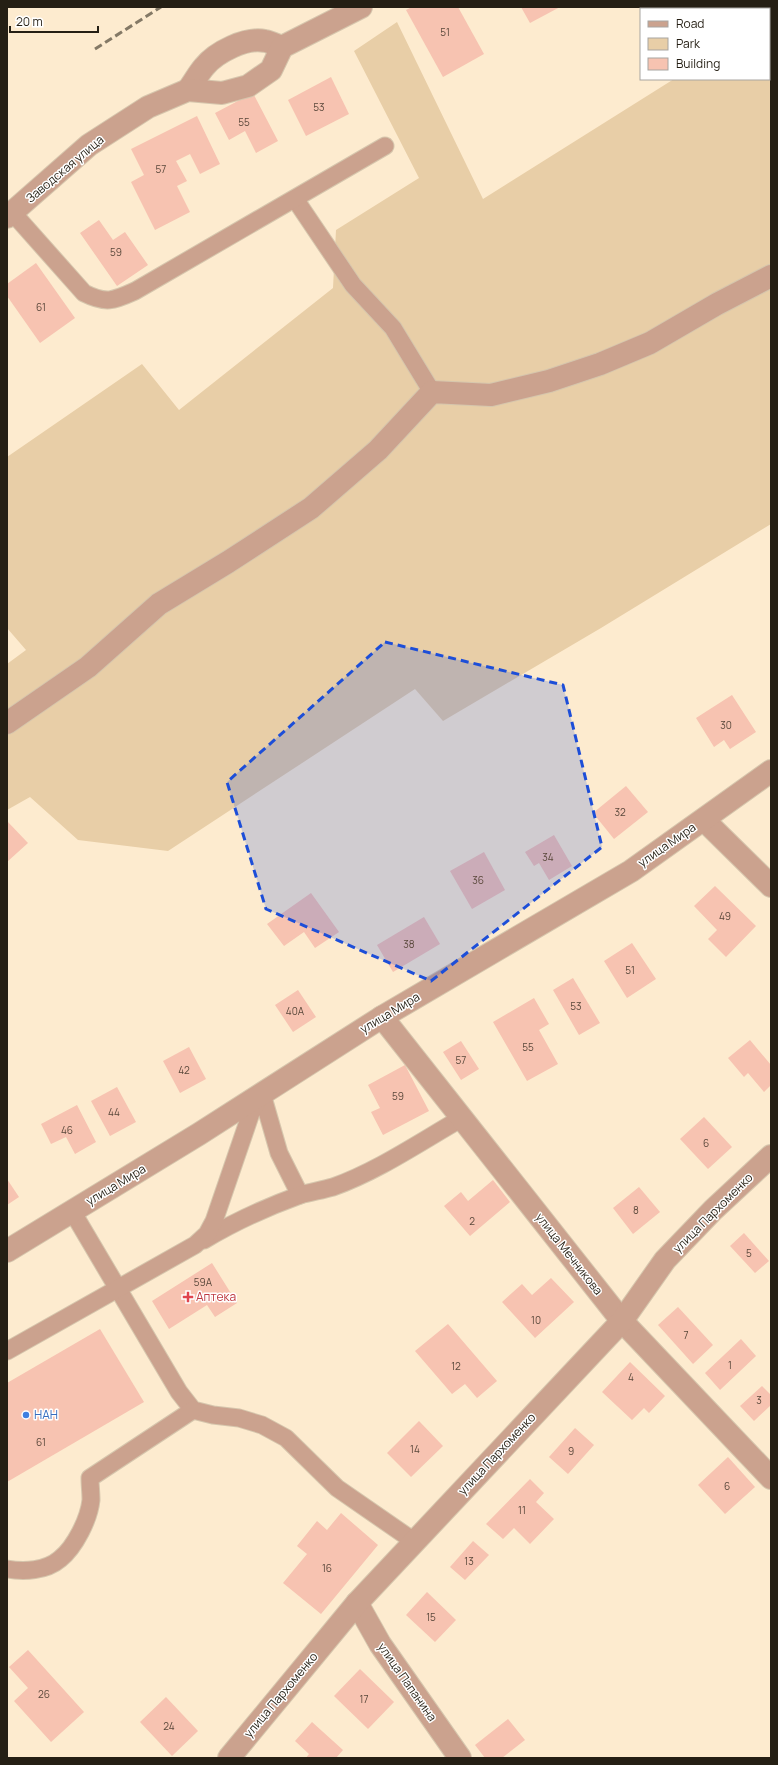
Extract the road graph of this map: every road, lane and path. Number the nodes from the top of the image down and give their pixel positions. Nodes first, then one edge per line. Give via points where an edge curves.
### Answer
1 (361, 7) edge
2 (282, 47) junction
3 (188, 90) junction
4 (385, 146) dead end
5 (294, 199) junction
6 (10, 215) edge
7 (771, 276) edge
8 (432, 392) junction
9 (7, 723) edge
10 (771, 772) edge
11 (704, 820) junction
12 (771, 886) edge
13 (382, 1017) junction
14 (262, 1094) junction
15 (462, 1118) junction
16 (771, 1156) edge
17 (300, 1195) junction
18 (72, 1211) junction
19 (195, 1245) junction
20 (7, 1251) edge
21 (117, 1290) junction
22 (622, 1321) junction
23 (7, 1351) edge
24 (193, 1410) junction
25 (771, 1478) edge
26 (415, 1542) junction
27 (7, 1568) edge
28 (358, 1603) junction
29 (229, 1758) edge
30 (460, 1758) edge

1 - 2 street
2 - 3 street, Заводская улица via 271,70 248,86 222,93
2 - 3 street via 264,41 248,41 235,45 205,66
3 - 6 street, Заводская улица via 148,107 89,145
4 - 5 lane
5 - 6 lane via 117,299 98,300 84,293
5 - 8 lane via 353,285 393,328
7 - 8 street via 650,343 549,381 491,395
8 - 9 street via 378,450 311,508 158,604 88,667
10 - 11 street, улица Мира
11 - 12 street
11 - 13 street, улица Мира via 631,871
13 - 14 street, улица Мира
13 - 15 street, улица Мечникова
14 - 17 lane via 279,1153
14 - 18 street, улица Мира
14 - 19 lane via 251,1113 214,1221 207,1234
15 - 17 lane via 362,1174 333,1186
15 - 22 street, улица Мечникова
16 - 22 street, улица Пархоменко via 713,1210 665,1260
17 - 19 lane via 229,1225
18 - 20 street, улица Мира
18 - 21 lane
19 - 21 lane
21 - 23 lane
21 - 24 lane via 179,1392
22 - 25 street, улица Мечникова
22 - 26 street, улица Пархоменко
24 - 26 lane via 240,1418 262,1425 286,1438 337,1488
24 - 27 lane via 90,1478 91,1501 84,1526 60,1560 41,1569 19,1571
26 - 28 street, улица Пархоменко
28 - 29 street, улица Пархоменко
28 - 30 street, улица Папанина via 380,1644

